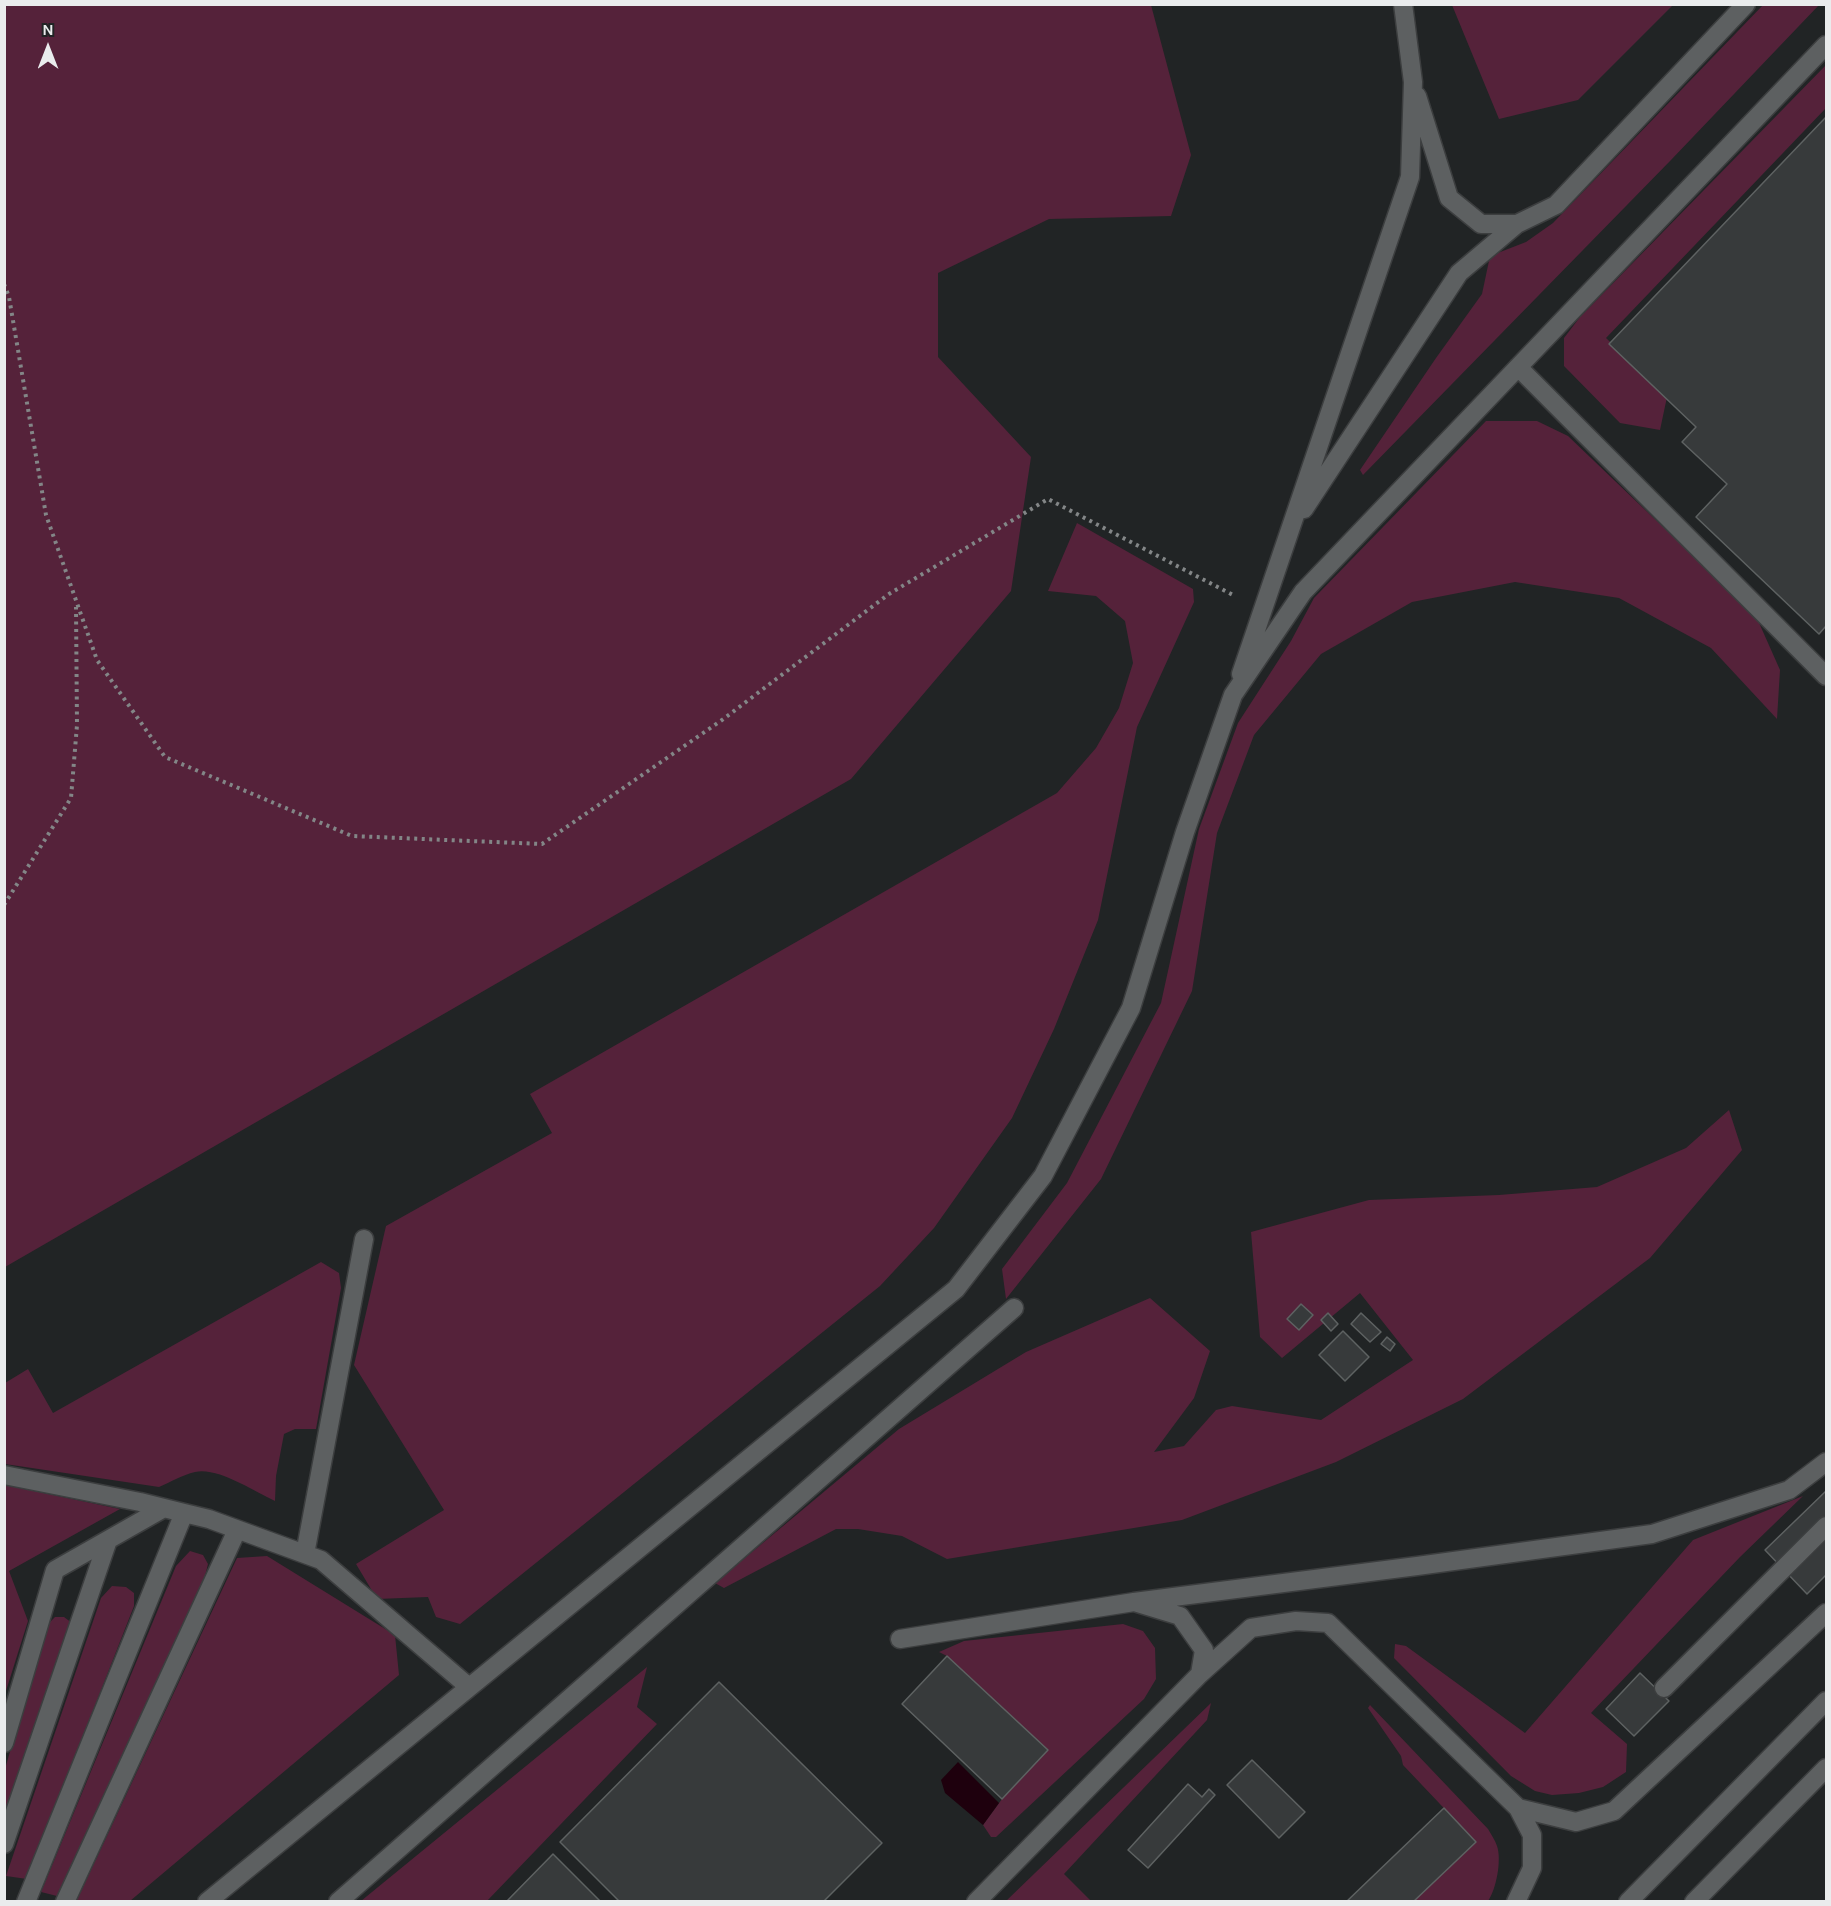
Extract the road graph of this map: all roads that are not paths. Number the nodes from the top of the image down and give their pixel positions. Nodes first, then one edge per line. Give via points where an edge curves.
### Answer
1 (1403, 4) edge
2 (1746, 4) edge
3 (1827, 45) edge
4 (1413, 82) junction
5 (1517, 224) junction
6 (1518, 367) junction
7 (1290, 531) junction
8 (1827, 676) edge
9 (1233, 695) junction
10 (364, 1239) dead end
11 (1014, 1308) dead end
12 (1827, 1462) edge
13 (4, 1475) edge
14 (164, 1508) junction
15 (184, 1512) junction
16 (1827, 1526) edge
17 (237, 1530) junction
18 (108, 1540) junction
19 (306, 1554) junction
20 (1134, 1602) junction
21 (1827, 1613) edge
22 (900, 1639) dead end
23 (1200, 1674) junction
24 (469, 1687) junction
25 (1664, 1688) dead end
26 (1827, 1701) edge
27 (4, 1743) edge
28 (1827, 1768) edge
29 (1518, 1808) junction
30 (4, 1844) edge
31 (26, 1902) edge
32 (65, 1902) edge
33 (207, 1902) edge
34 (338, 1902) edge
35 (976, 1902) edge
36 (1516, 1902) edge
37 (1628, 1902) edge
38 (1694, 1902) edge

1 - 4 lane
2 - 5 lane via 1556,205
3 - 6 lane
4 - 5 lane via 1449,198 1481,224
4 - 7 lane via 1410,177
5 - 7 lane via 1459,273
6 - 8 lane
6 - 9 lane via 1303,592
7 - 9 lane
9 - 24 lane via 1185,832 1131,1008 1043,1176 1007,1223 956,1289
10 - 19 lane
11 - 34 lane
12 - 20 lane via 1789,1490 1652,1534
13 - 14 lane
14 - 15 lane
14 - 18 lane
15 - 17 lane
15 - 31 lane
16 - 25 lane
17 - 19 lane
17 - 32 lane
18 - 27 lane via 55,1570
18 - 30 lane
19 - 24 lane via 321,1560
20 - 22 lane
20 - 23 lane via 1180,1616 1204,1650
21 - 29 lane via 1614,1811 1576,1822
23 - 29 lane via 1251,1628 1296,1621 1328,1623
23 - 35 lane
24 - 33 lane
26 - 37 lane
28 - 38 lane
29 - 36 lane via 1532,1835 1532,1868

